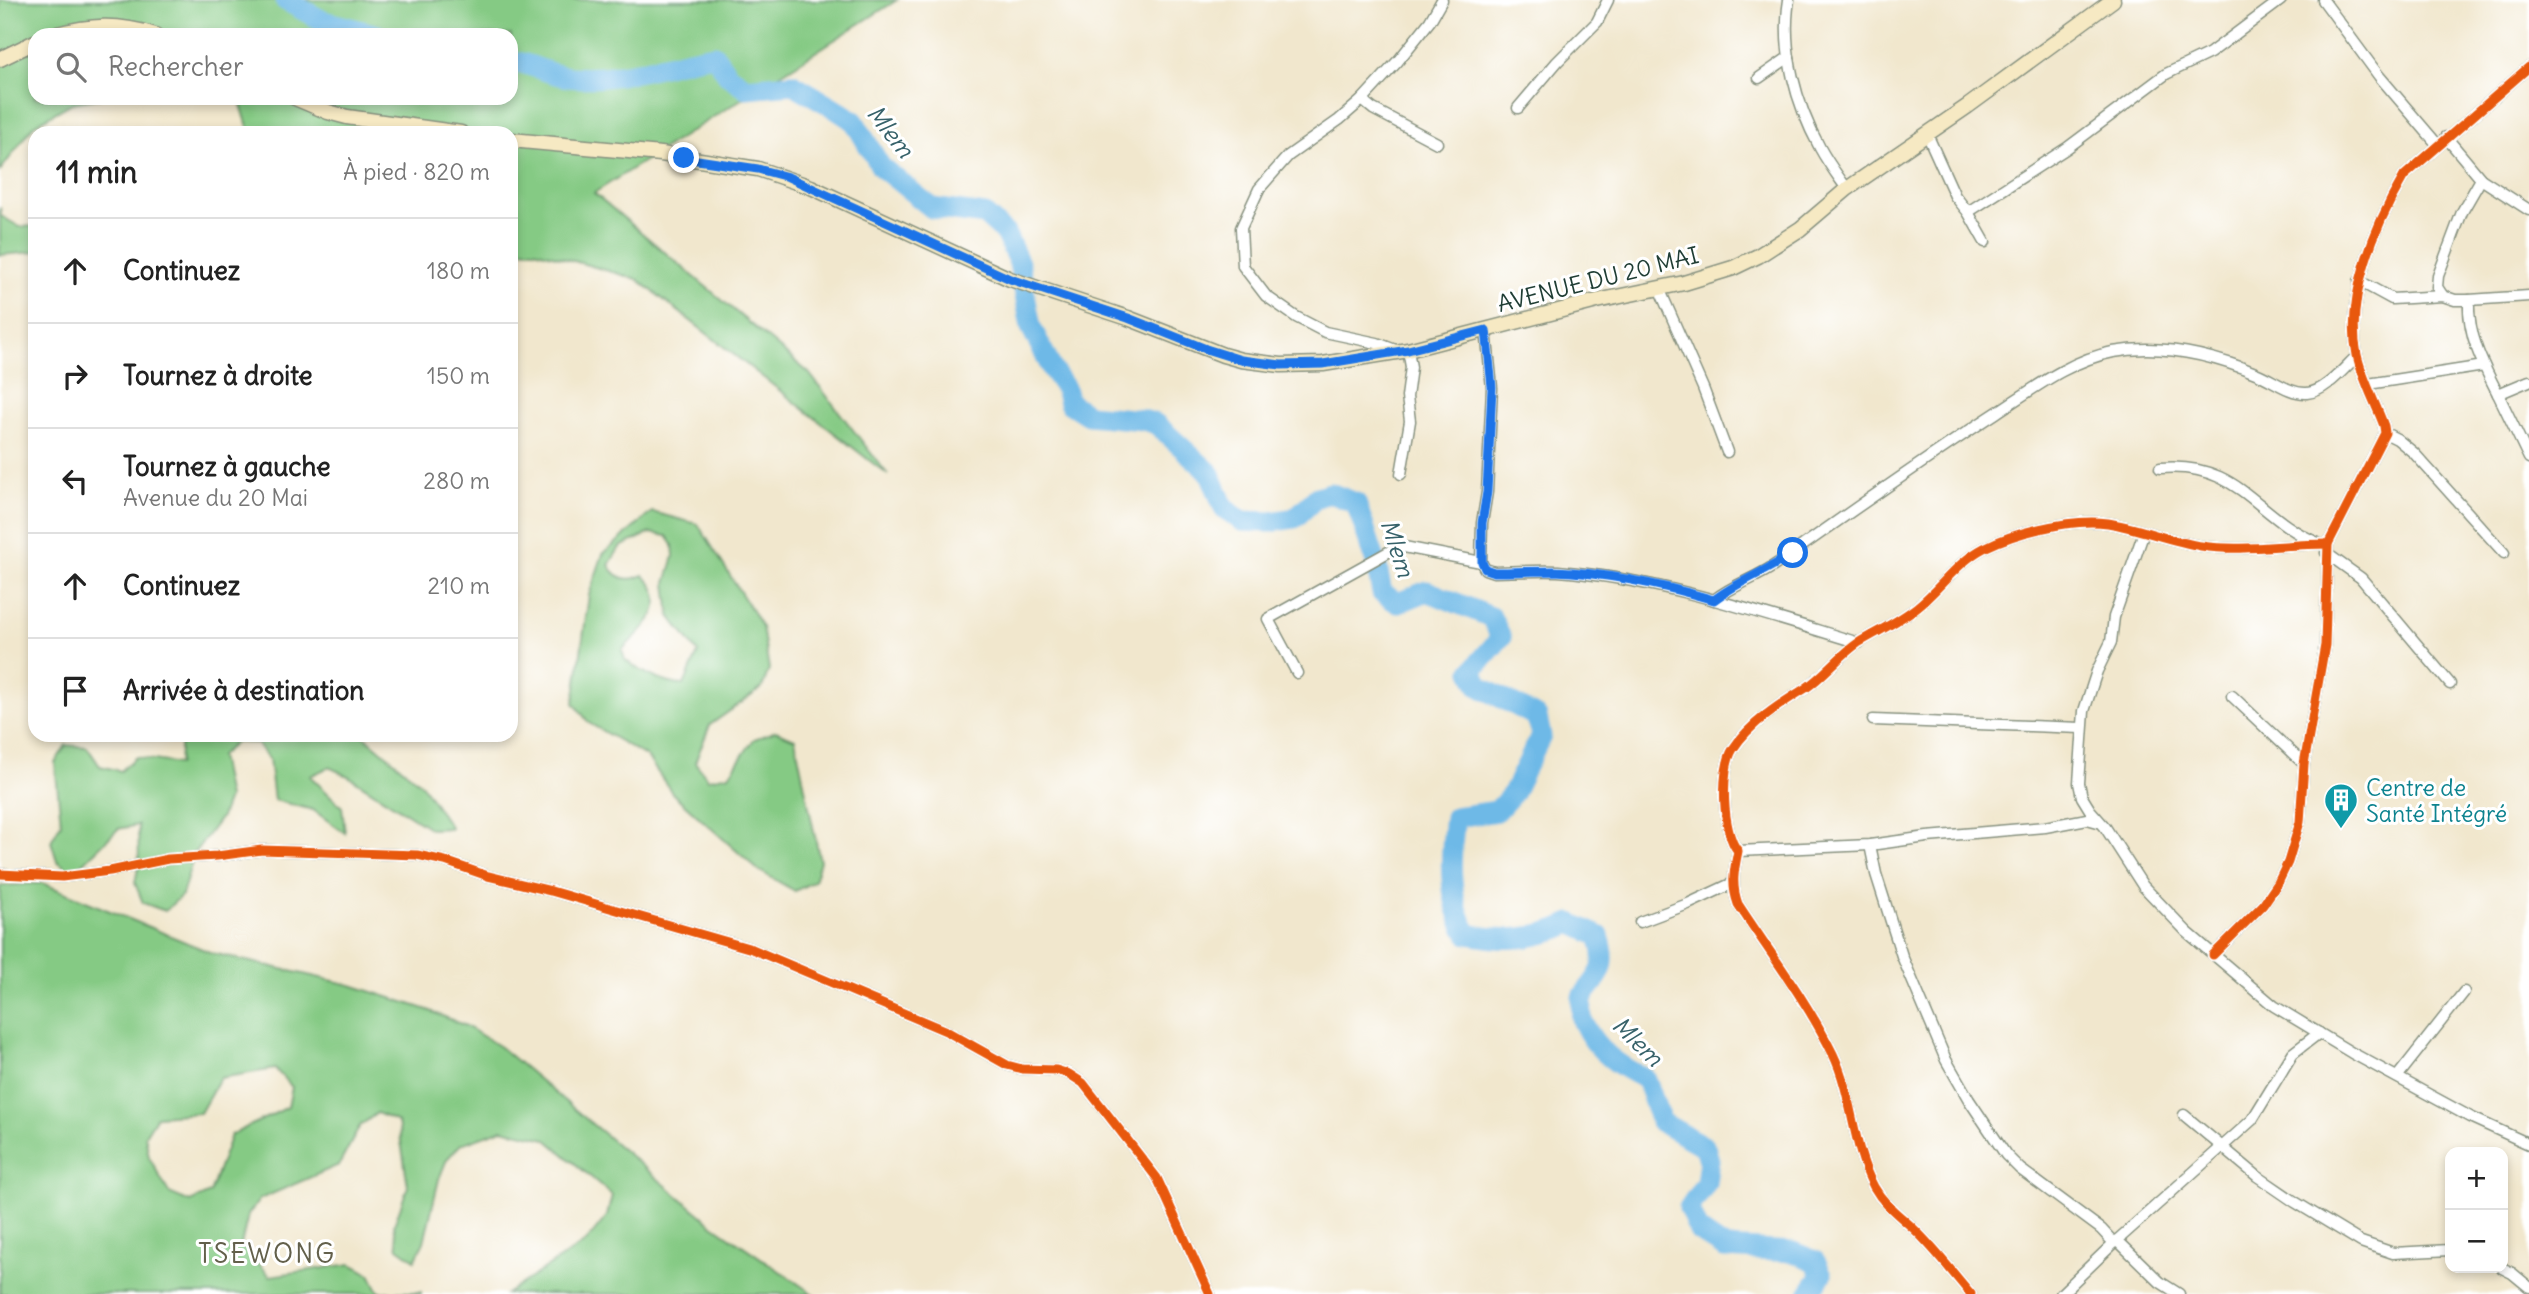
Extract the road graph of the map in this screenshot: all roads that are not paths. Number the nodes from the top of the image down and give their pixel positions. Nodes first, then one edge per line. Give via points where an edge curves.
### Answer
1 (1442, 0) edge
2 (1608, 0) edge
3 (1789, 0) edge
4 (2113, 0) edge
5 (2281, 0) edge
6 (2323, 0) edge
7 (79, 28) edge
8 (131, 28) edge
9 (28, 46) edge
10 (1789, 57) junction
11 (0, 59) edge
12 (2529, 67) edge
13 (1759, 78) dead end
14 (1362, 100) junction
15 (312, 105) edge
16 (1518, 108) dead end
17 (411, 126) edge
18 (1927, 134) junction
19 (518, 141) edge
20 (2442, 141) junction
21 (1437, 143) dead end
22 (2481, 179) junction
23 (1847, 190) junction
24 (2529, 210) edge
25 (1968, 212) junction
26 (1984, 242) dead end
27 (2359, 281) junction
28 (1660, 288) junction
29 (2443, 296) junction
30 (2529, 296) edge
31 (2469, 300) junction
32 (1486, 330) junction
33 (1404, 351) junction
34 (2357, 356) junction
35 (2484, 366) junction
36 (2529, 381) edge
37 (2368, 384) junction
38 (2498, 394) junction
39 (2385, 433) junction
40 (1727, 452) dead end
41 (2529, 458) edge
42 (2160, 468) dead end
43 (1401, 474) dead end
44 (2144, 533) junction
45 (2325, 547) junction
46 (2504, 554) dead end
47 (1482, 562) junction
48 (1714, 600) junction
49 (1859, 643) junction
50 (1297, 673) dead end
51 (2450, 684) dead end
52 (2232, 696) dead end
53 (1873, 720) dead end
54 (2081, 728) junction
55 (2304, 764) junction
56 (2098, 821) junction
57 (1870, 845) junction
58 (1738, 851) junction
59 (0, 874) edge
60 (1733, 883) junction
61 (1640, 922) dead end
62 (2214, 955) junction
63 (2464, 992) dead end
64 (2319, 1033) junction
65 (2397, 1077) junction
66 (2184, 1115) dead end
67 (2529, 1144) edge
68 (2220, 1147) junction
69 (2115, 1242) junction
70 (2445, 1250) edge
71 (2508, 1271) edge
72 (2529, 1287) edge
73 (1210, 1294) edge
74 (1971, 1294) edge
75 (2061, 1294) edge
76 (2179, 1294) edge

1 - 14 street via 1430,22
2 - 16 street via 1597,22
3 - 10 street
4 - 18 main road, AVENUE DU 20 MAI
5 - 25 street via 2210,53 2166,74 2067,148
6 - 20 street via 2379,76
7 - 8 main road
9 - 11 main road
10 - 13 street
10 - 23 street via 1816,140
12 - 20 street
14 - 21 street
14 - 33 street via 1288,156 1259,189 1241,228 1243,266 1266,296 1296,317 1325,332
15 - 17 main road via 347,117
18 - 23 main road, AVENUE DU 20 MAI
18 - 25 street via 1955,196
19 - 33 main road, AVENUE DU 20 MAI via 662,154 758,169 811,187 1010,279 1241,360 1323,364
20 - 22 street
20 - 27 street via 2398,186
22 - 24 street
22 - 29 street via 2462,212 2438,276 2437,288
23 - 28 main road, AVENUE DU 20 MAI via 1758,256 1707,277
25 - 26 street
27 - 29 street via 2392,299
27 - 34 street via 2354,313
28 - 32 main road, AVENUE DU 20 MAI
28 - 40 street
29 - 31 street
30 - 31 street
31 - 35 street via 2470,327
32 - 33 main road, AVENUE DU 20 MAI
32 - 47 street via 1492,387
33 - 43 street via 1411,375 1410,421
34 - 37 street
34 - 48 street via 2319,390 2308,393 2229,363 2164,349 2113,352 2084,360 1918,464 1774,566
35 - 37 street
35 - 38 street
36 - 38 street
37 - 39 street
38 - 41 street
39 - 45 street
39 - 46 street via 2414,453
42 - 45 street via 2199,469 2226,480 2290,528
44 - 45 street via 2221,548
44 - 49 street via 2106,523 2081,523 2013,536 1967,559 1915,609
44 - 54 street
45 - 51 street via 2361,578
45 - 55 street via 2325,645
47 - 48 street via 1494,572 1555,571 1607,577
47 - 50 street via 1399,546 1268,619
48 - 49 street
49 - 58 street via 1751,728 1732,750 1726,804
52 - 55 street
53 - 54 street
54 - 56 street via 2079,783 2082,797
55 - 62 street via 2300,821 2288,862 2247,923
56 - 57 street
56 - 62 street via 2143,886
57 - 58 street
57 - 69 street via 1902,956 1969,1100 2020,1169
58 - 60 street
59 - 73 street via 62,877 168,859 262,850 417,855 752,949 935,1026 1007,1065 1056,1070 1083,1083 1157,1178
60 - 61 street
60 - 74 street via 1738,904 1833,1054 1873,1184 1886,1205 1914,1229
62 - 64 street via 2274,1006
63 - 65 street
64 - 65 street
64 - 68 street via 2293,1053 2252,1120
65 - 67 street
66 - 68 street
68 - 69 street
68 - 70 street via 2295,1202 2361,1242 2393,1253
69 - 75 street
69 - 76 street
71 - 72 street

